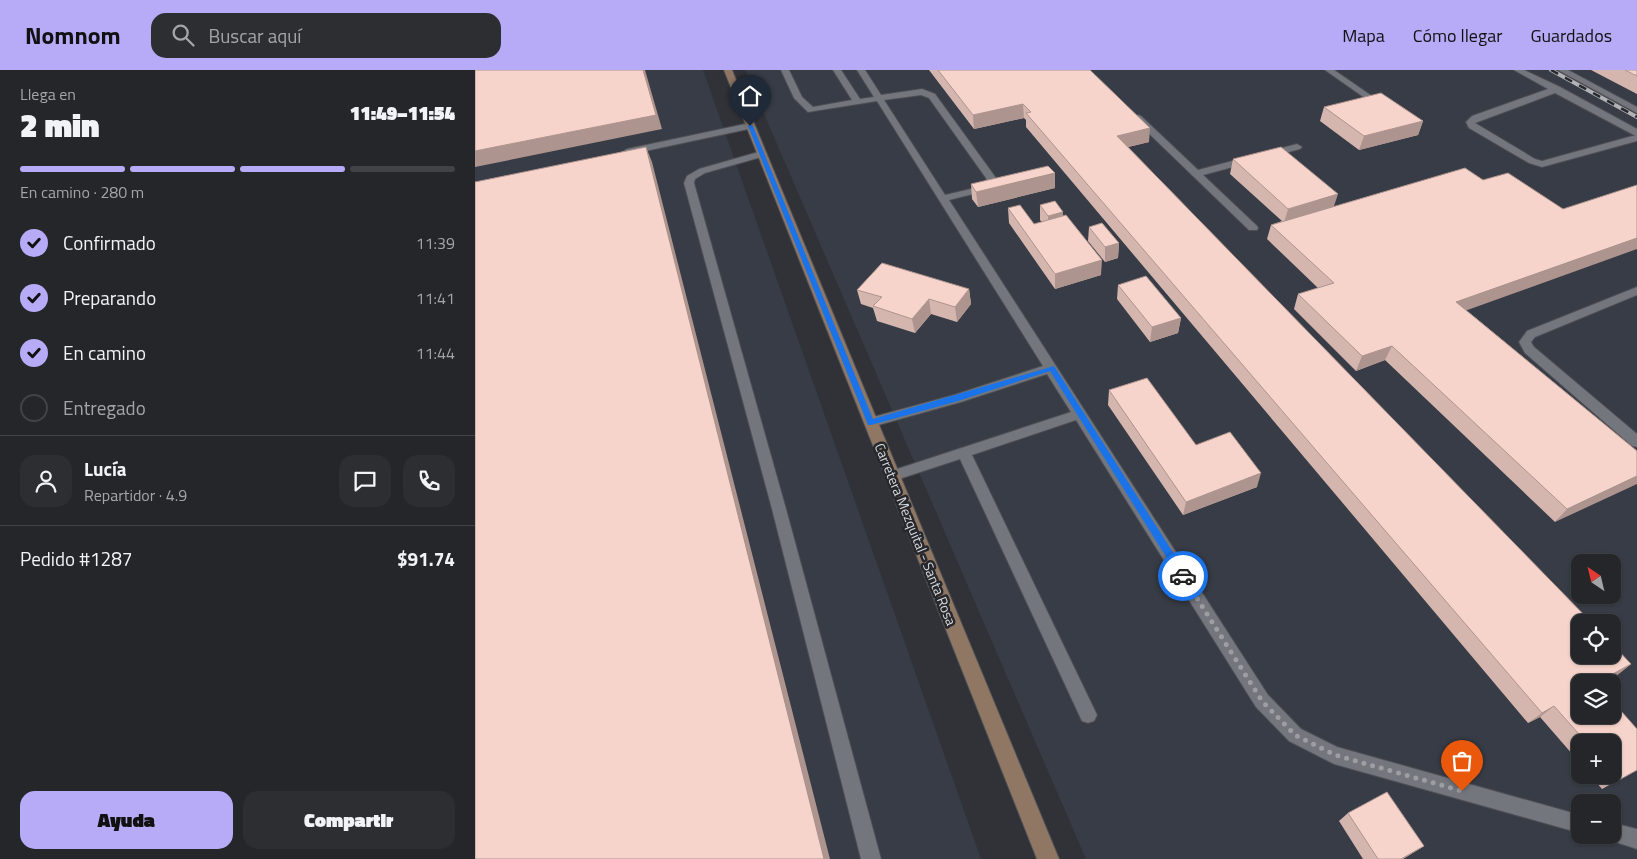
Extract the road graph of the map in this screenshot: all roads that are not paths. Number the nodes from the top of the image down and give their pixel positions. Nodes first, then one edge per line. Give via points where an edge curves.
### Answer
1 (728, 70) edge
2 (785, 70) edge
3 (837, 70) edge
4 (861, 70) edge
5 (1329, 70) edge
6 (1518, 70) edge
7 (1562, 70) edge
8 (1557, 90) junction
9 (880, 99) junction
10 (1375, 101) edge
11 (858, 103) junction
12 (1129, 109) edge
13 (1637, 110) edge
14 (750, 126) junction
15 (1637, 133) edge
16 (1637, 138) edge
17 (1297, 147) dead end
18 (617, 154) edge
19 (762, 154) junction
20 (1196, 174) junction
21 (943, 198) junction
22 (1253, 228) dead end
23 (1637, 291) edge
24 (1051, 368) junction
25 (1080, 414) junction
26 (871, 422) junction
27 (1637, 442) edge
28 (964, 453) junction
29 (893, 476) junction
30 (1088, 715) dead end
31 (1571, 821) edge
32 (1621, 834) edge
33 (1637, 838) edge
34 (871, 859) edge
35 (1048, 859) edge

1 - 14 main road, Carretera Mezquital - Santa Rosa
2 - 11 lane via 801,101 811,110
3 - 11 lane
4 - 9 lane
5 - 10 lane
6 - 8 lane
7 - 13 lane
8 - 15 lane
8 - 16 lane via 1470,122 1542,164
9 - 11 lane
9 - 21 lane
9 - 21 lane via 922,92 932,96 991,178 992,184 982,189
12 - 20 lane
14 - 18 lane
14 - 19 main road, Carretera Mezquital - Santa Rosa
17 - 20 lane
19 - 26 main road, Carretera Mezquital - Santa Rosa
19 - 34 lane via 702,171 690,178 689,183
20 - 22 lane
21 - 24 lane
23 - 27 lane via 1531,334 1525,342 1529,350
24 - 25 lane
24 - 26 lane
25 - 28 lane
25 - 31 lane via 1262,701 1295,735 1335,755
26 - 29 main road, Carretera Mezquital - Santa Rosa
28 - 29 lane
28 - 30 lane
29 - 35 main road, Carretera Mezquital - Santa Rosa
32 - 33 lane

